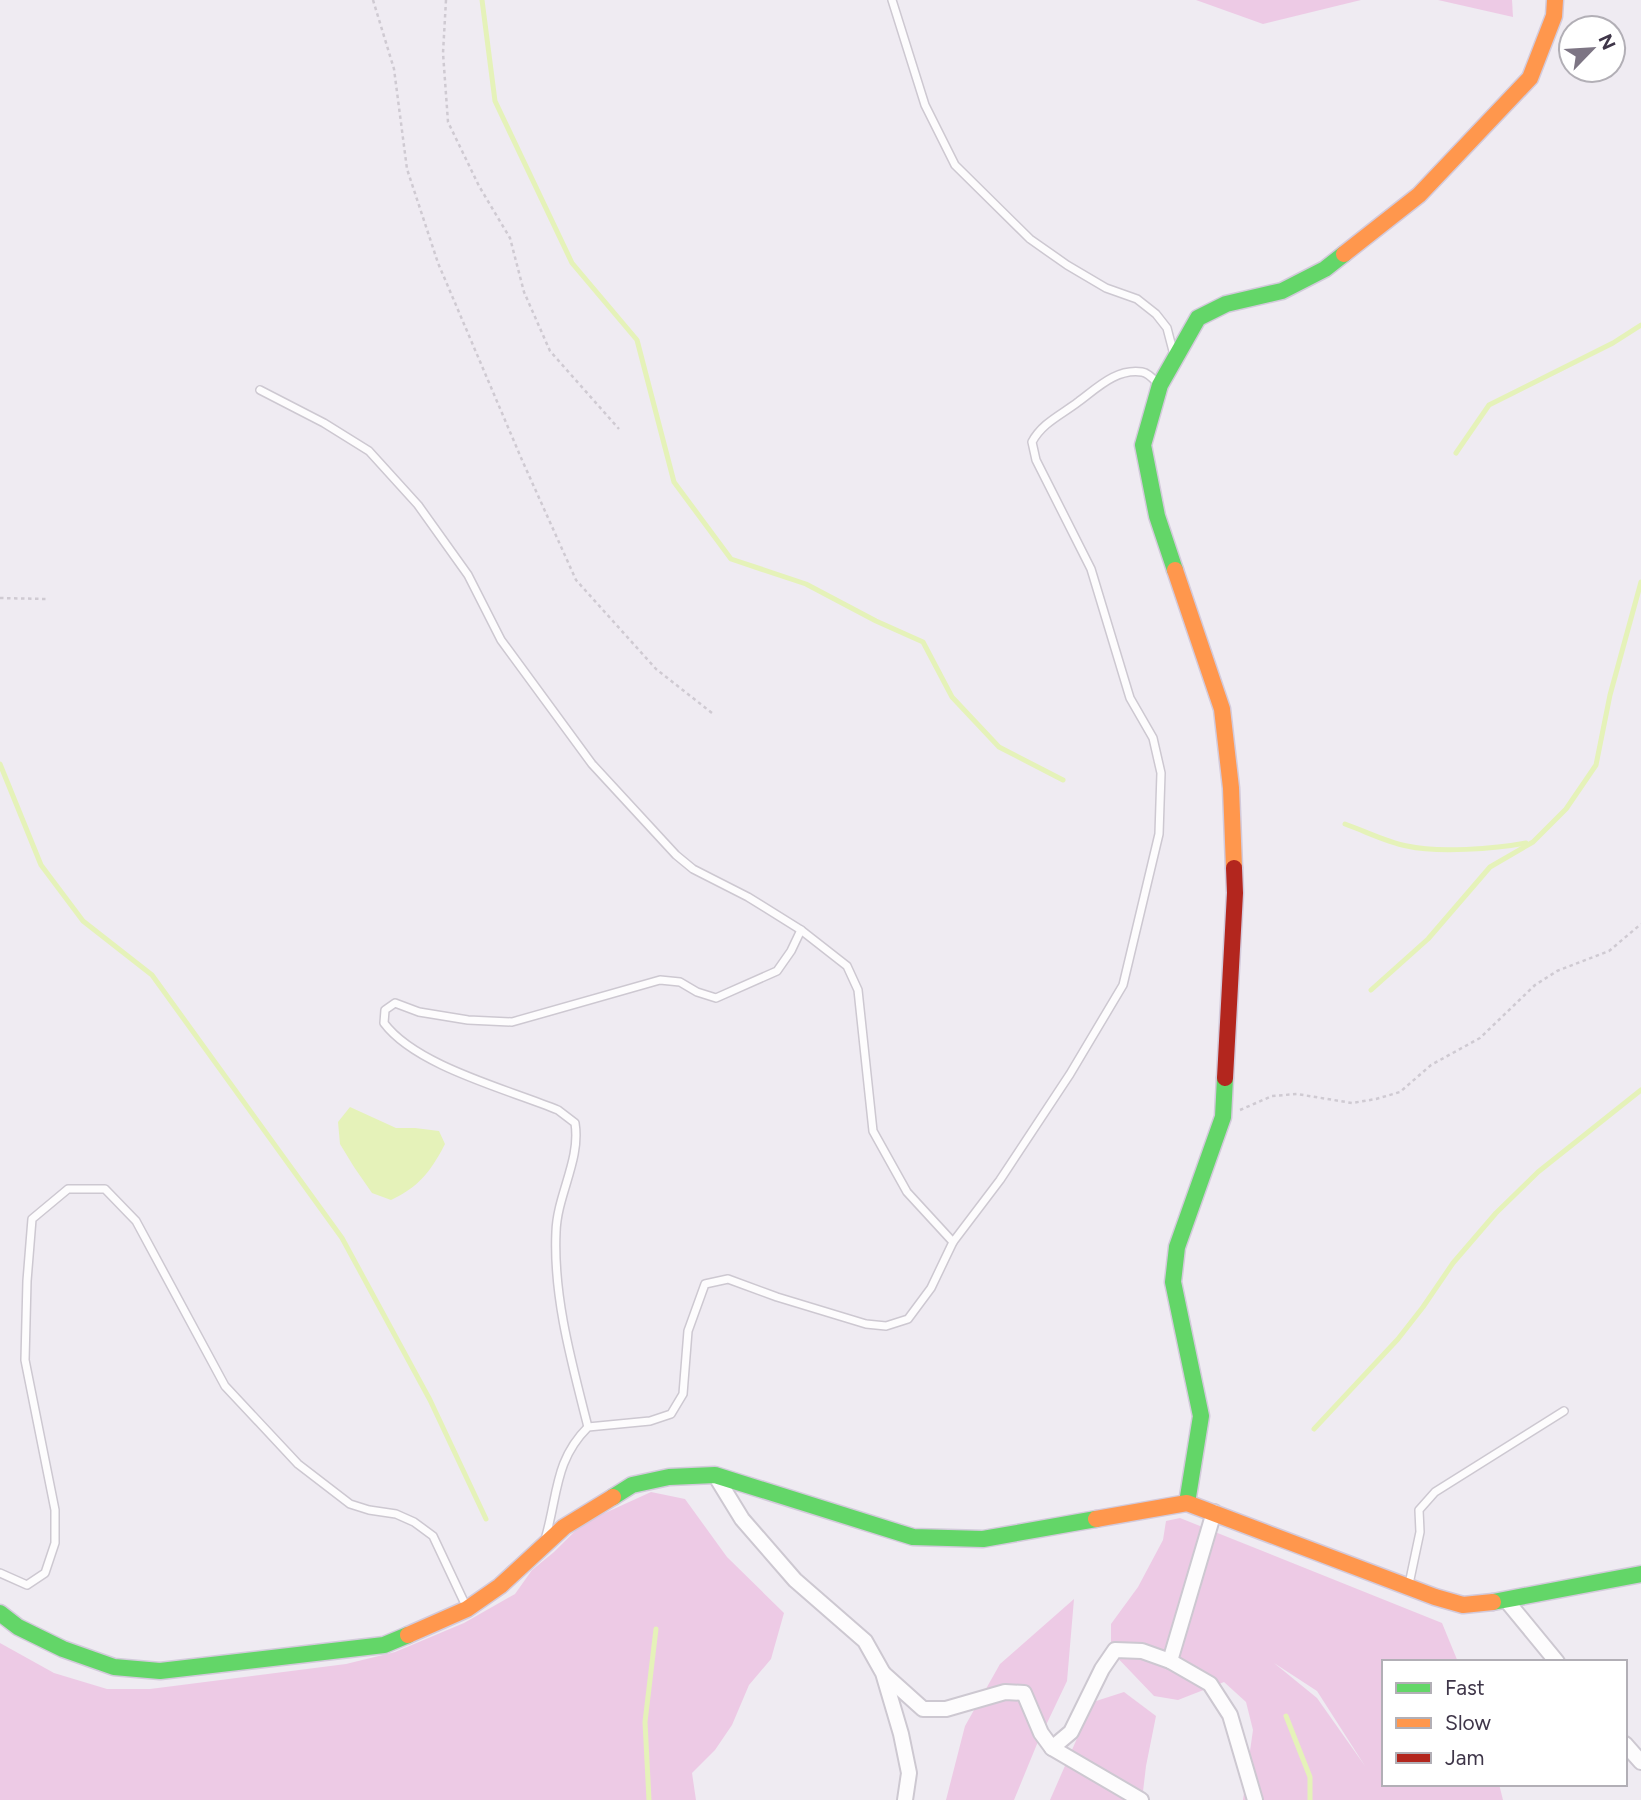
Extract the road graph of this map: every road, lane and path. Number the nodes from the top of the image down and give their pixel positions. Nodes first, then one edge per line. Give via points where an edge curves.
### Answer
1 (373, 0) edge
2 (446, 0) edge
3 (892, 0) edge
4 (1555, 0) edge
5 (1174, 356) junction
6 (1160, 385) junction
7 (260, 390) dead end
8 (619, 429) dead end
9 (0, 598) edge
10 (46, 599) dead end
11 (712, 713) dead end
12 (1641, 924) edge
13 (801, 930) junction
14 (1223, 1117) junction
15 (953, 1242) junction
16 (1564, 1411) dead end
17 (588, 1427) junction
18 (715, 1475) junction
19 (1187, 1503) junction
20 (1214, 1512) junction
21 (544, 1544) junction
22 (0, 1573) edge
23 (1641, 1574) edge
24 (1408, 1586) junction
25 (1506, 1600) junction
26 (467, 1609) junction
27 (0, 1613) edge
28 (1556, 1660) edge
29 (1170, 1661) junction
30 (883, 1673) junction
31 (1627, 1746) edge
32 (1052, 1748) junction
33 (1641, 1762) edge
34 (905, 1800) edge
35 (1142, 1800) edge
36 (1255, 1800) edge

1 - 11 path via 394,69 407,169 438,263 576,580 656,669
2 - 8 path via 443,53 448,122 510,238 524,292 550,351
3 - 5 lane via 925,105 955,164 1030,239 1156,314 1167,328
4 - 5 street via 1554,16 1530,78 1419,194 1325,269 1282,291 1226,304 1198,318
5 - 6 street
6 - 14 street via 1143,446 1157,516 1222,709 1231,788 1235,893
6 - 15 lane via 1145,372 1115,376 1039,429 1032,442 1036,460 1091,569 1130,698 1153,738 1161,773 1159,834 1123,985 1063,1085
7 - 13 lane via 369,451 418,505 468,575 501,640 592,764 676,855
9 - 10 path
12 - 14 path via 1609,951 1557,971 1535,985 1480,1038 1432,1065 1400,1092 1352,1103 1297,1094 1272,1096
13 - 15 lane via 847,966 858,990 873,1131 907,1192
13 - 17 lane via 777,971 716,998 680,982 660,980 512,1021 468,1020 395,1003 385,1010 384,1023 395,1038 431,1060 558,1110 575,1123 578,1139 556,1229 556,1282
14 - 19 street via 1177,1247 1173,1282 1200,1416
15 - 17 lane via 917,1308 908,1319 886,1326 866,1324 728,1279 705,1284 688,1331 683,1394 671,1414 650,1421
16 - 24 lane via 1435,1492 1419,1510 1420,1532
17 - 21 lane via 574,1441 560,1469
18 - 19 street via 913,1537 983,1539
18 - 21 street via 669,1477 632,1485
18 - 30 street via 742,1519 794,1580 864,1641
19 - 20 street
20 - 24 street
20 - 29 street
21 - 26 street via 500,1586
22 - 26 lane via 27,1585 45,1573 55,1543 55,1510 25,1360 32,1219 68,1189 105,1189 136,1221 225,1386 298,1464 351,1504 396,1514 433,1536
23 - 25 street
24 - 25 street via 1462,1605
25 - 28 street
26 - 27 street via 384,1645 160,1671 114,1667 64,1649
29 - 32 street via 1142,1651 1115,1650 1071,1732
29 - 36 street via 1210,1684 1230,1715
30 - 32 street via 923,1709 946,1709 1005,1692 1024,1693
30 - 34 street via 909,1773
31 - 33 street
32 - 35 street

